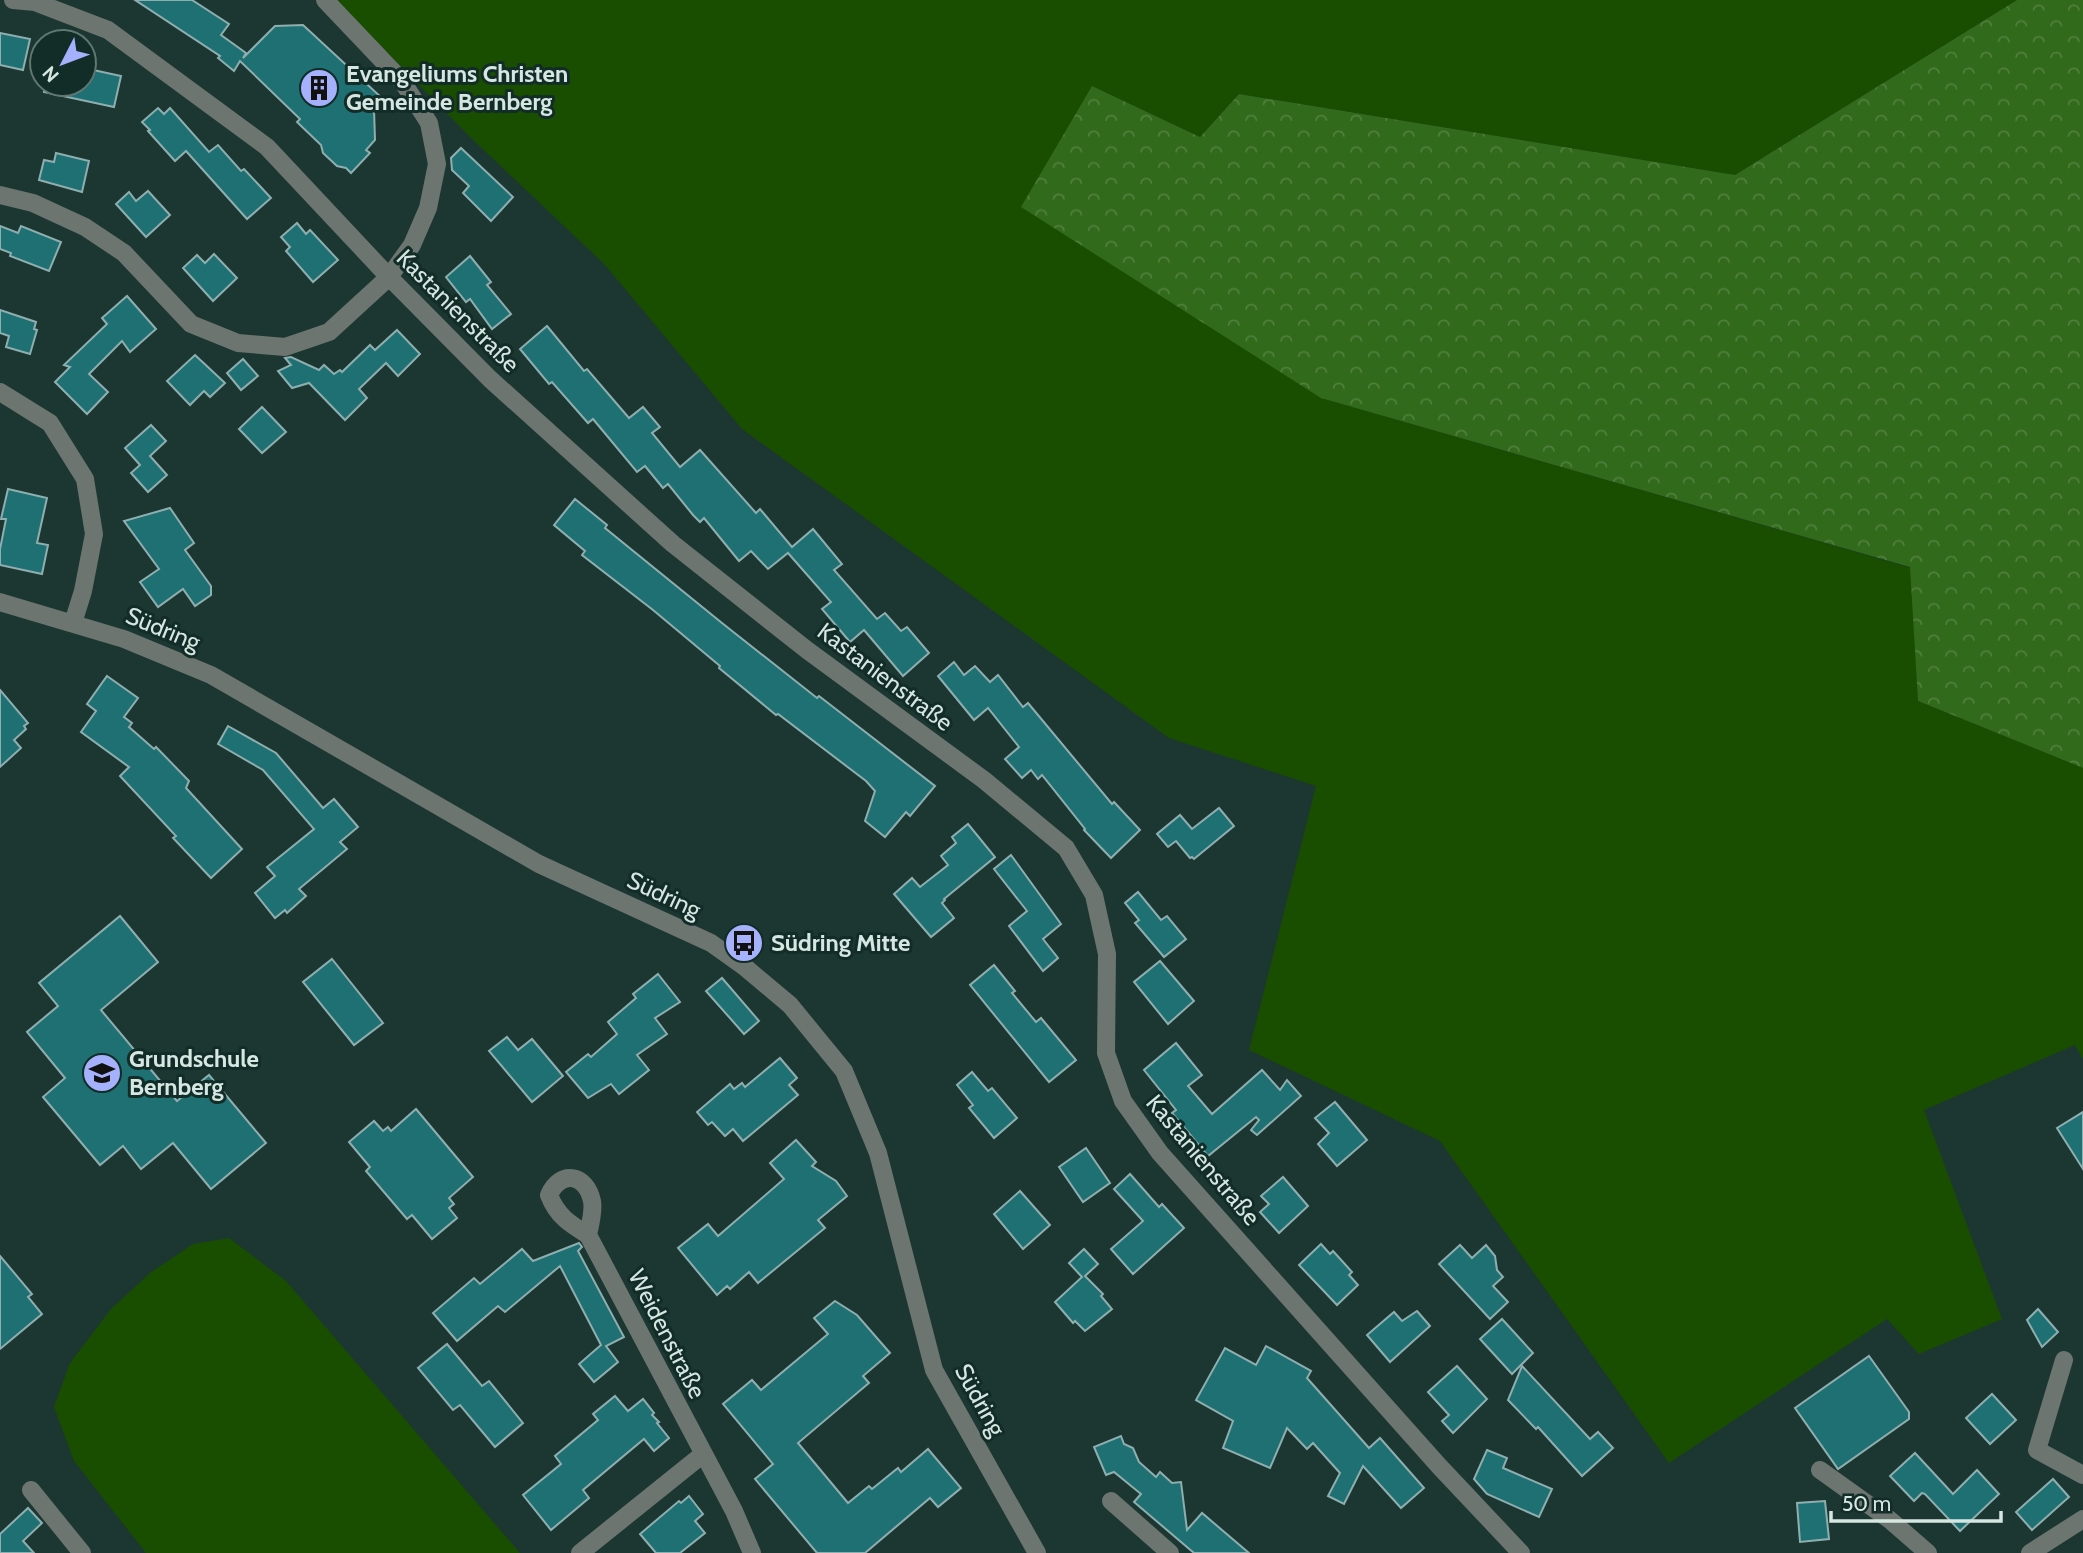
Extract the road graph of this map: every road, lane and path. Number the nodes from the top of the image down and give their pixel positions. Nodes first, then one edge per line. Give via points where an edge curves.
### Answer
1 (13, 0) edge
2 (325, 0) edge
3 (0, 195) edge
4 (389, 277) junction
5 (0, 392) edge
6 (0, 601) edge
7 (73, 623) junction
8 (588, 1235) dead end
9 (2064, 1360) dead end
10 (702, 1455) junction
11 (1820, 1470) dead end
12 (2083, 1475) edge
13 (31, 1490) dead end
14 (1111, 1501) dead end
15 (2083, 1519) edge
16 (82, 1553) edge
17 (580, 1553) edge
18 (752, 1553) edge
19 (1037, 1553) edge
20 (1170, 1553) edge
21 (1521, 1553) edge
22 (1928, 1553) edge
23 (2030, 1553) edge

1 - 4 street, Kastanienstraße via 35,2 108,30 194,93 267,147
2 - 4 street via 401,80 429,123 437,164 428,208 412,245
3 - 4 street via 33,203 85,227 124,253 191,324 238,343 285,347 330,332
4 - 21 street, Kastanienstraße via 489,379 673,544 984,780 1066,848 1094,894 1107,954 1106,1053 1123,1101 1169,1163
5 - 7 street via 50,423 85,479 94,534
6 - 7 street, Südring
7 - 19 street, Südring via 211,675 539,864 711,943 790,1005 844,1071 878,1153 934,1370
8 - 10 street, Weidenstraße
9 - 12 street via 2037,1450
10 - 17 street
10 - 18 street, Weidenstraße via 734,1510
11 - 22 street
13 - 16 street
14 - 20 street
15 - 23 street

